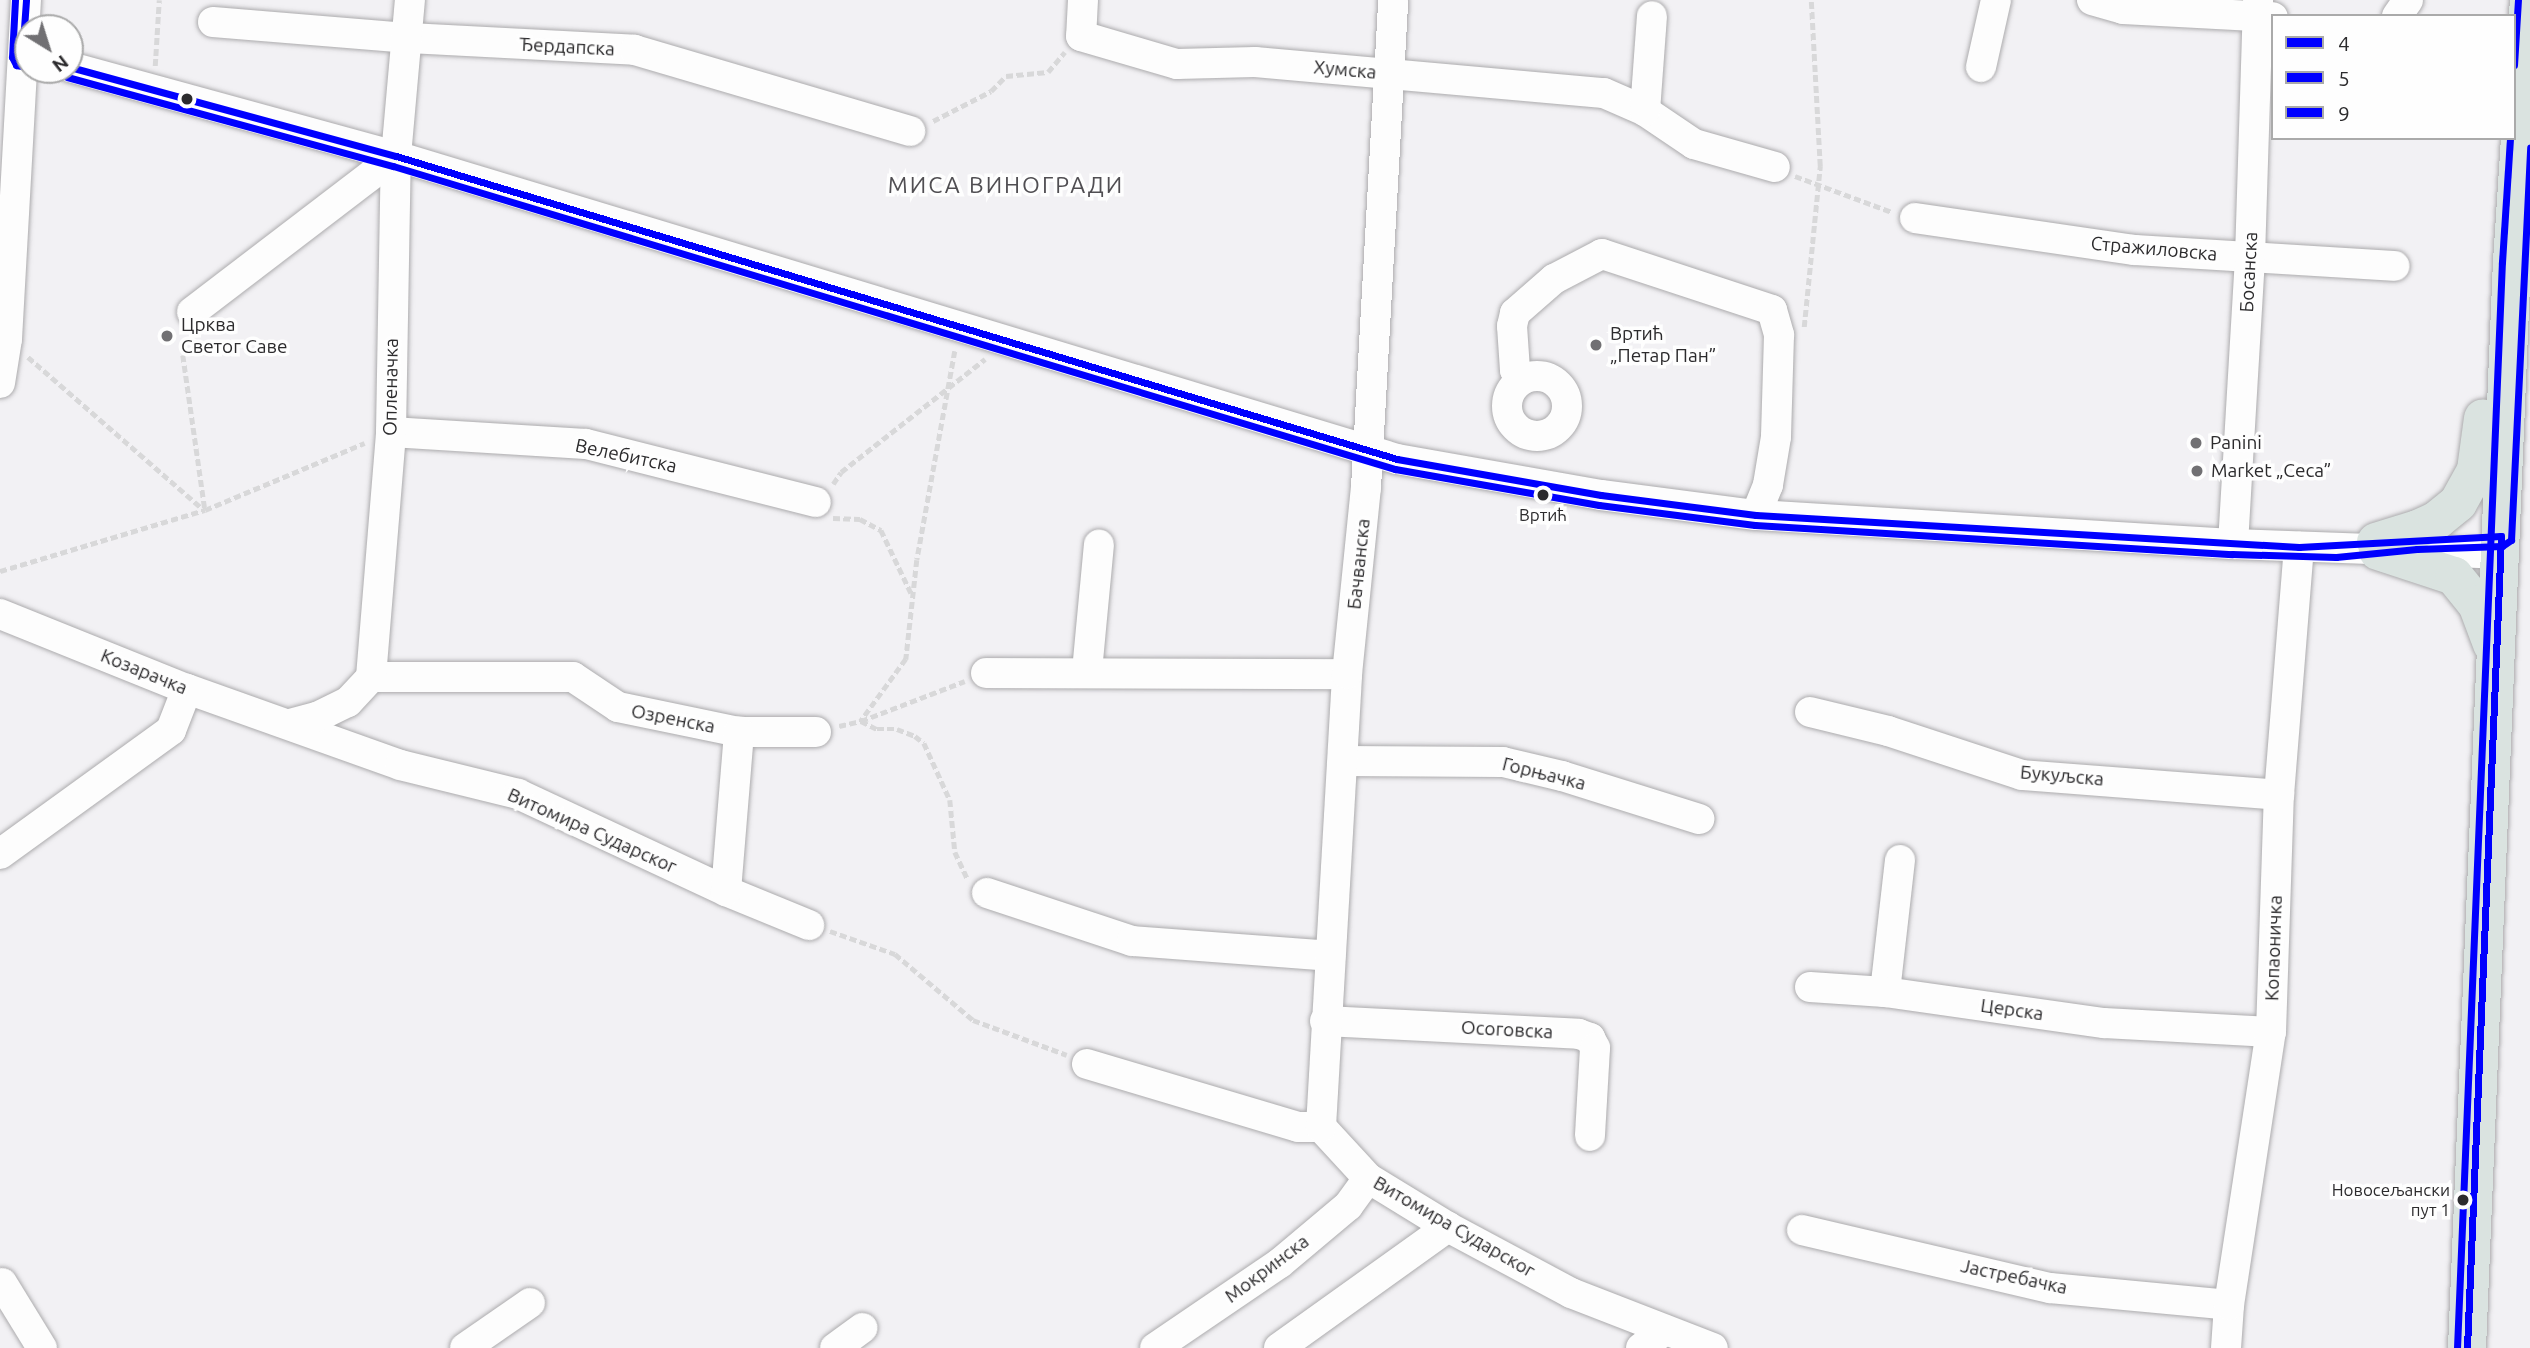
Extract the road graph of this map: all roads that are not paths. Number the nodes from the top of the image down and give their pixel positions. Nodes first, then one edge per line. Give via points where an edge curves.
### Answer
1 (410, 0) edge
2 (1083, 0) edge
3 (1393, 0) edge
4 (1996, 0) edge
5 (2092, 0) edge
6 (2529, 0) edge
7 (2263, 11) edge
8 (1651, 16) dead end
9 (213, 22) dead end
10 (409, 38) junction
11 (1981, 67) dead end
12 (84, 71) edge
13 (1387, 74) junction
14 (16, 84) edge
15 (1645, 111) junction
16 (910, 131) road end
17 (396, 156) junction
18 (1775, 167) road end
19 (1915, 218) road end
20 (2250, 257) junction
21 (2395, 266) dead end
22 (192, 312) dead end
23 (2508, 356) junction
24 (1523, 379) dead end
25 (0, 383) edge
26 (391, 432) junction
27 (1367, 451) junction
28 (817, 502) road end
29 (1756, 514) junction
30 (2233, 544) junction
31 (1100, 545) dead end
32 (2500, 545) junction
33 (2377, 546) junction
34 (2299, 547) junction
35 (0, 614) edge
36 (2495, 652) junction
37 (1087, 671) junction
38 (986, 673) road end
39 (1347, 674) junction
40 (372, 677) junction
41 (187, 690) junction
42 (1810, 712) dead end
43 (290, 724) junction
44 (739, 732) junction
45 (816, 732) road end
46 (1343, 761) junction
47 (2279, 795) junction
48 (1699, 819) dead end
49 (0, 854) edge
50 (1900, 860) dead end
51 (726, 891) junction
52 (987, 893) road end
53 (809, 925) road end
54 (1330, 956) junction
55 (1811, 987) dead end
56 (1885, 992) junction
57 (1325, 1021) junction
58 (2271, 1032) junction
59 (1087, 1064) road end
60 (1321, 1127) junction
61 (1590, 1136) dead end
62 (1368, 1178) junction
63 (1448, 1227) junction
64 (1802, 1230) dead end
65 (2, 1283) dead end
66 (530, 1303) dead end
67 (2229, 1305) junction
68 (863, 1328) dead end
69 (1665, 1329) junction
70 (42, 1348) edge
71 (465, 1348) edge
72 (835, 1348) edge
73 (1155, 1348) edge
74 (1279, 1348) edge
75 (1641, 1348) edge
76 (1713, 1348) edge
77 (2226, 1348) edge
78 (2467, 1348) edge

1 - 10 street, Опленачка
2 - 13 street, Хумска via 1081,36 1177,64 1255,62
3 - 13 street, Бачванска
4 - 11 street
5 - 7 street via 2123,9
6 - 23 main road
7 - 20 street, Босанска
8 - 15 street
9 - 10 street, Ђердапска
10 - 16 street, Ђердапска via 635,50
10 - 17 street, Опленачка
12 - 17 street
13 - 15 street, Хумска via 1604,93
13 - 27 street, Бачванска
14 - 25 street via 7,339
15 - 18 street, Хумска via 1694,144
17 - 22 street
17 - 26 street, Опленачка
17 - 27 street
19 - 20 street, Стражиловска via 2134,250
20 - 21 street, Стражиловска
20 - 30 street, Босанска
23 - 32 main road
23 - 33 main road via 2488,383 2476,470 2464,495 2437,520
24 - 29 street via 1516,370 1512,326 1516,313 1554,279 1602,254 1772,310 1779,335 1776,437 1768,485
26 - 28 street, Велебитска via 586,444
26 - 40 street, Опленачка
27 - 29 street via 1601,495
27 - 39 street, Бачванска
29 - 30 street
30 - 34 street
31 - 37 street
32 - 33 street
32 - 36 main road
33 - 34 street
33 - 36 main road via 2454,576 2477,604
34 - 47 street, Копаоничка
35 - 41 street, Козарачка
36 - 78 main road
37 - 38 street
37 - 39 street
39 - 46 street, Бачванска
40 - 43 street via 348,702
40 - 44 street, Озренска via 573,677 618,707
41 - 43 street, Козарачка
41 - 49 street via 171,730
42 - 47 street, Букуљска via 1888,730 2022,775
43 - 51 street, Витомира Сударског via 400,765 518,794
44 - 45 street, Озренска
44 - 51 street
46 - 48 street, Горњачка via 1503,762
46 - 54 street, Бачванска
47 - 58 street, Копаоничка
50 - 56 street
51 - 53 street, Витомира Сударског
52 - 54 street via 1132,942
54 - 57 street, Бачванска
55 - 56 street, Церска
56 - 58 street, Церска via 2104,1023
57 - 60 street, Бачванска
57 - 61 street, Осоговска via 1590,1038 1595,1048
58 - 67 street, Копаоничка
59 - 60 street via 1298,1127
60 - 62 street, Витомира Сударског
62 - 63 street, Витомира Сударског
62 - 73 street, Мокринска via 1348,1206 1280,1263
63 - 69 street, Витомира Сударског via 1571,1293
63 - 74 street
64 - 67 street, Јастребачка via 2050,1288
65 - 70 street
66 - 71 street
67 - 77 street, Копаоничка
68 - 72 street
69 - 75 street
69 - 76 street, Витомира Сударског

